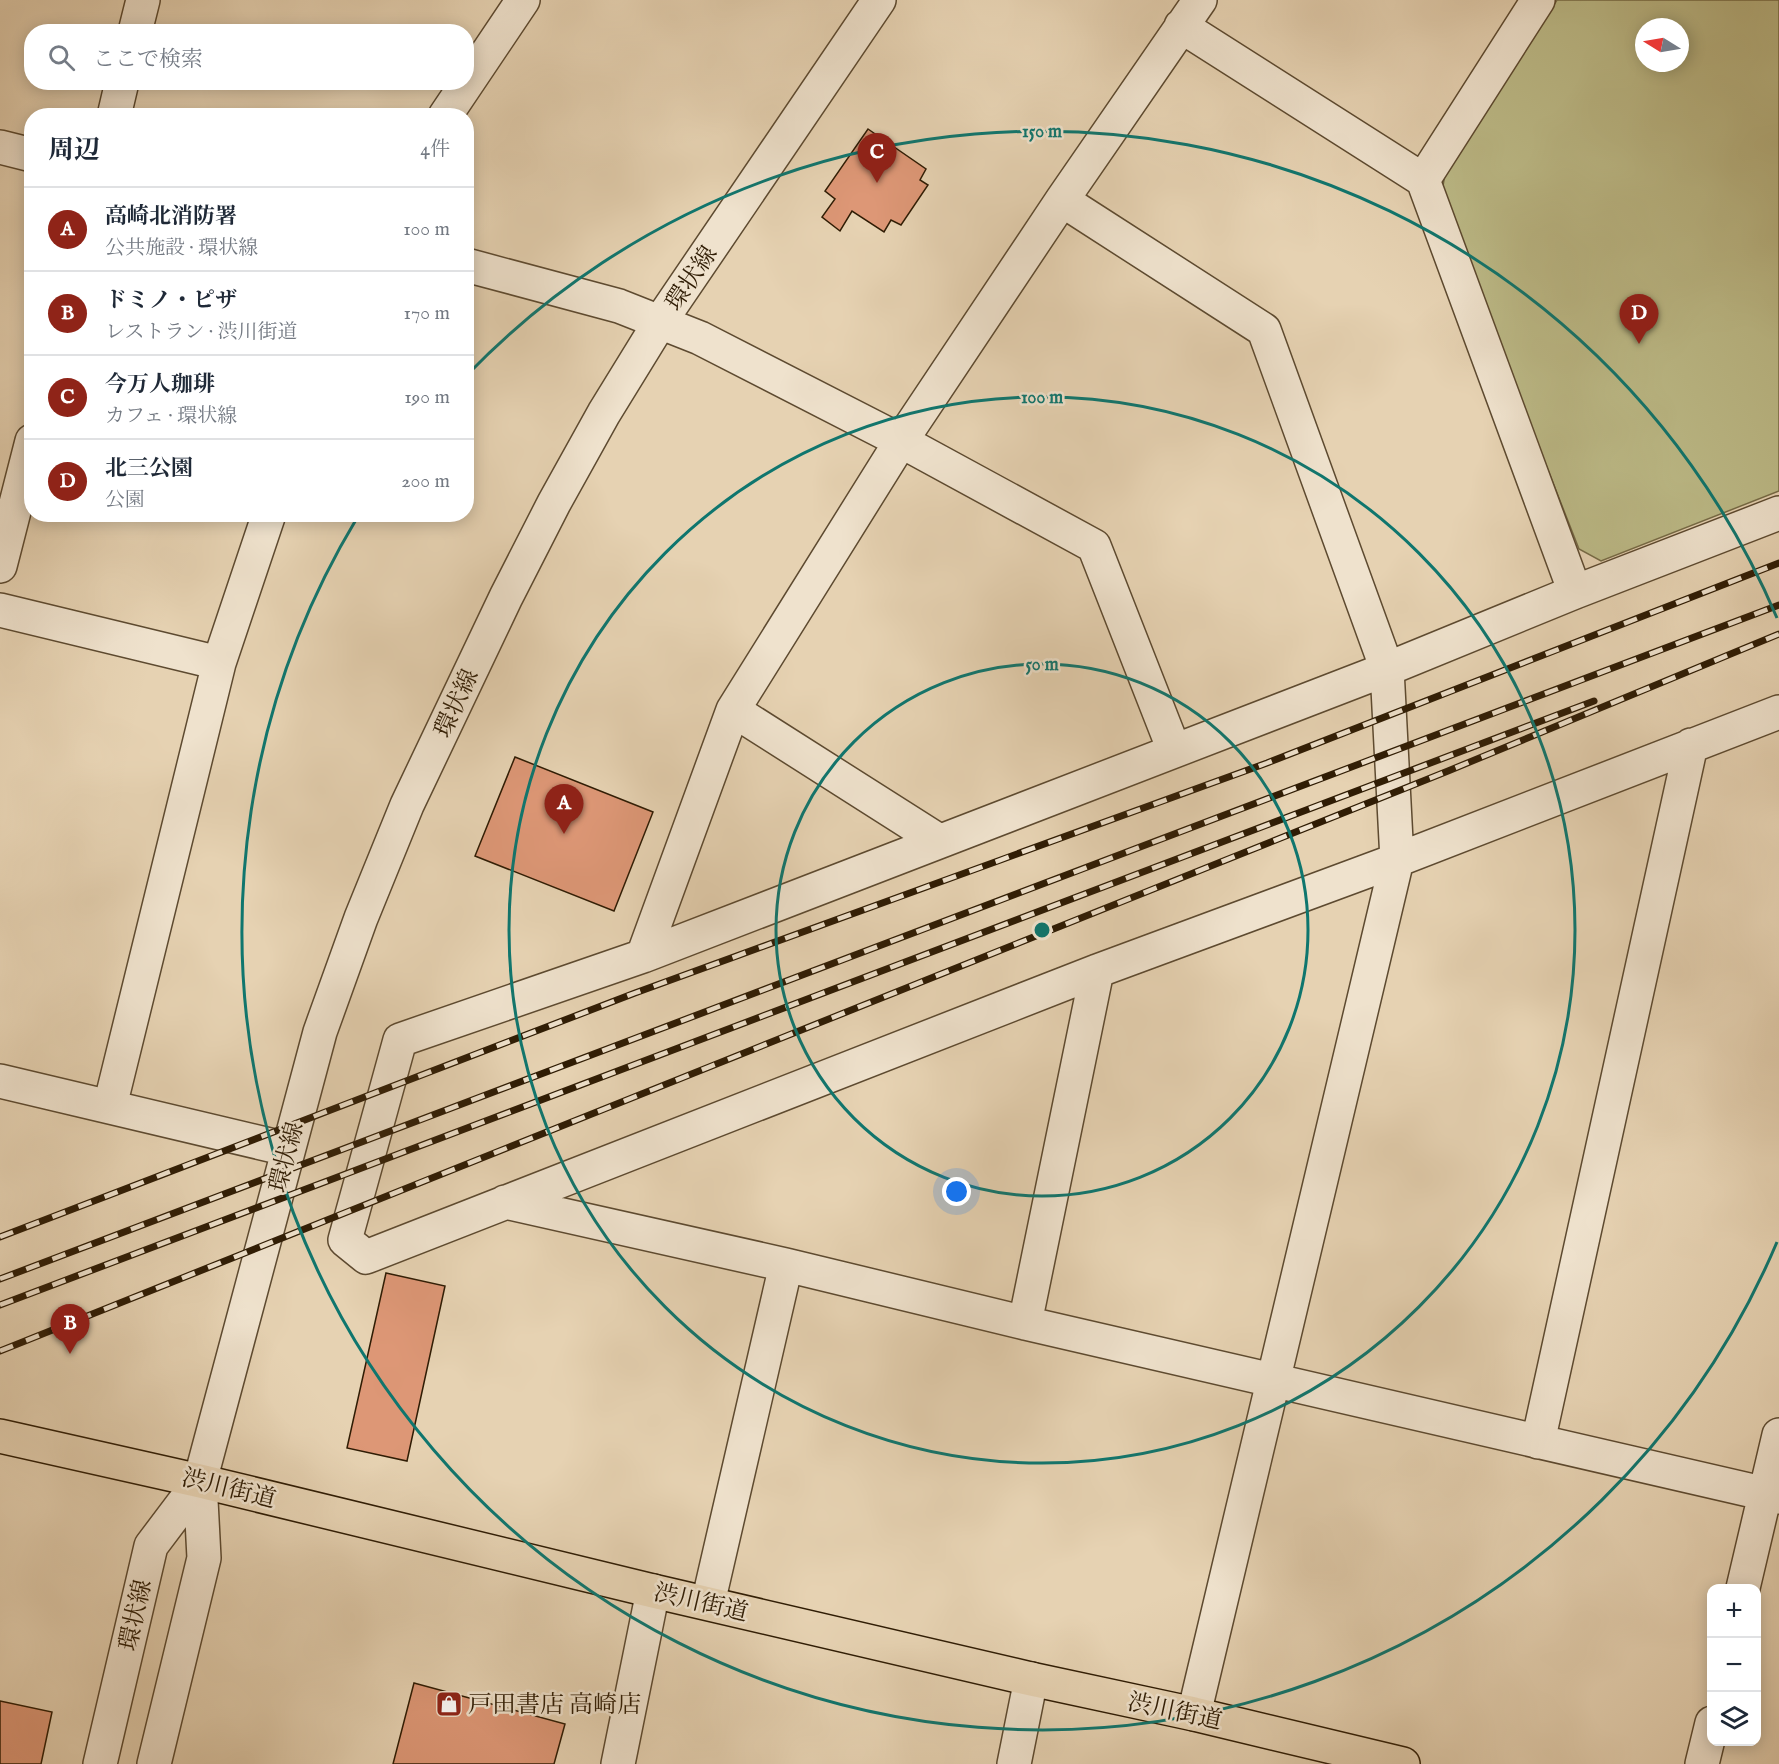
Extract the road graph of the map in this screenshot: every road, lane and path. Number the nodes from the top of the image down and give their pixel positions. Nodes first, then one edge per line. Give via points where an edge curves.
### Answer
1 (143, 0) edge
2 (879, 0) edge
3 (1200, 0) edge
4 (1538, 0) edge
5 (515, 2) edge
6 (137, 24) edge
7 (1181, 26) junction
8 (474, 69) edge
9 (120, 90) edge
10 (461, 90) edge
11 (116, 108) edge
12 (450, 108) edge
13 (0, 147) edge
14 (24, 153) edge
15 (1423, 180) junction
16 (1062, 200) junction
17 (474, 267) edge
18 (660, 322) junction
19 (901, 441) junction
20 (24, 472) edge
21 (1779, 513) edge
22 (266, 522) edge
23 (0, 566) edge
24 (1575, 592) junction
25 (0, 610) edge
26 (219, 663) junction
27 (1387, 669) junction
28 (733, 710) junction
29 (1779, 712) edge
30 (1691, 745) junction
31 (1174, 750) junction
32 (939, 841) junction
33 (1397, 860) junction
34 (644, 956) junction
35 (1097, 971) junction
36 (0, 1081) edge
37 (110, 1106) junction
38 (287, 1149) junction
39 (505, 1202) junction
40 (786, 1265) junction
41 (1024, 1323) junction
42 (1272, 1380) junction
43 (1779, 1435) edge
44 (0, 1436) edge
45 (1538, 1442) junction
46 (200, 1481) junction
47 (1772, 1496) edge
48 (1744, 1584) edge
49 (653, 1591) junction
50 (708, 1603) junction
51 (1031, 1679) junction
52 (1194, 1714) junction
53 (1707, 1744) edge
54 (100, 1764) edge
55 (154, 1764) edge
56 (618, 1764) edge
57 (1014, 1764) edge
58 (1403, 1764) edge
59 (1702, 1764) edge

1 - 6 street
2 - 18 street, 環状線
3 - 7 street
4 - 15 street
5 - 8 street
7 - 15 street
7 - 16 street
9 - 11 street
10 - 12 street
13 - 14 street
15 - 24 street
16 - 19 street
16 - 27 street via 1264,330
17 - 18 street via 619,306
18 - 19 street via 700,338
18 - 38 street, 環状線 via 554,503 407,805 360,918 320,1032
19 - 28 street
19 - 31 street via 1094,546
20 - 23 street
21 - 24 street
22 - 26 street
24 - 27 street
25 - 26 street
26 - 37 street
27 - 31 street
27 - 33 street
28 - 32 street
28 - 34 street
29 - 30 street
30 - 33 street
30 - 45 street
31 - 32 street
32 - 34 street
33 - 35 street
33 - 42 street
34 - 39 street via 399,1040 345,1240 366,1257
35 - 39 street
35 - 41 street
36 - 37 street
37 - 38 street
38 - 46 street, 環状線
39 - 40 street
40 - 41 street
40 - 50 street
41 - 42 street
42 - 45 street
42 - 52 street
43 - 47 street
44 - 46 main road, 渋川街道
45 - 47 street
46 - 49 main road, 渋川街道
46 - 54 street, 環状線 via 151,1546
46 - 55 street, 環状線 via 204,1558
47 - 48 street
49 - 50 main road, 渋川街道
49 - 56 street
50 - 51 main road, 渋川街道
51 - 52 main road, 渋川街道
51 - 57 street
52 - 58 main road, 渋川街道
53 - 59 street

